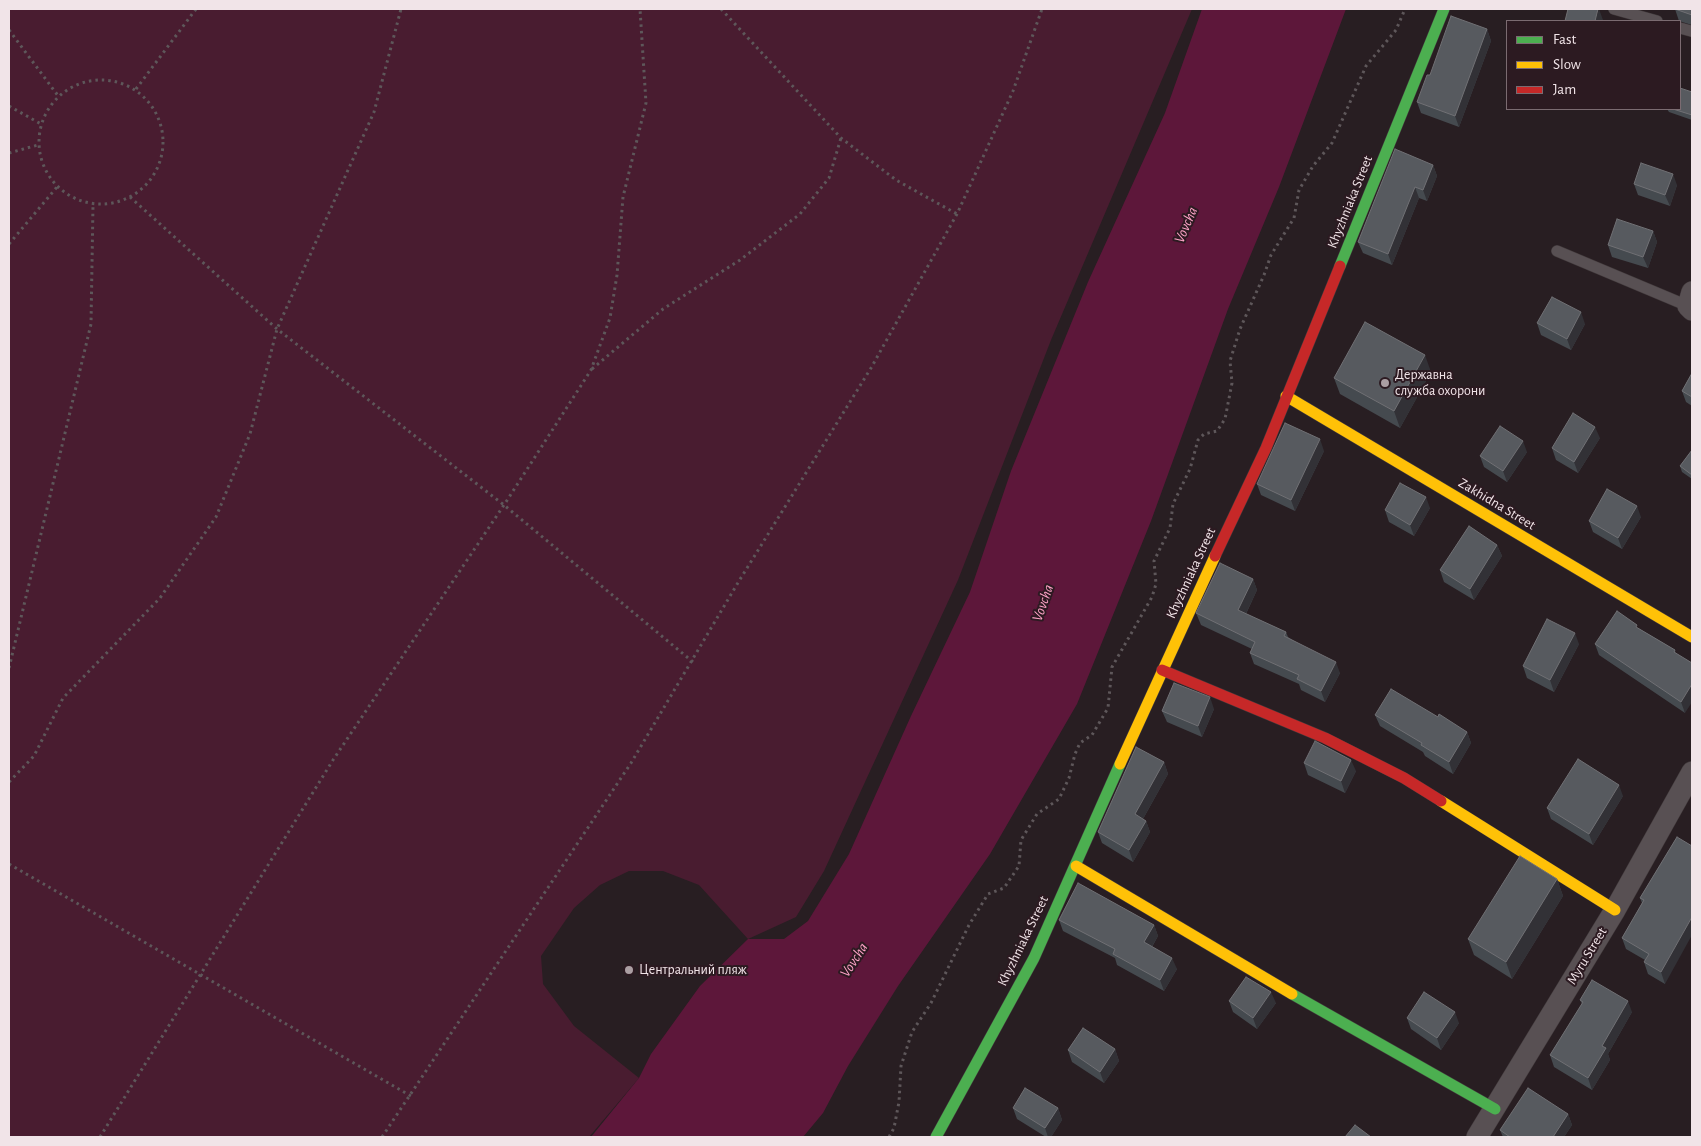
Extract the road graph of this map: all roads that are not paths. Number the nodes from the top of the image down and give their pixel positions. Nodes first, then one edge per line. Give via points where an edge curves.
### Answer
1 (1444, 9) edge
2 (1614, 9) edge
3 (1653, 20) edge
4 (1557, 251) dead end
5 (1691, 302) edge
6 (1286, 396) junction
7 (1692, 637) edge
8 (1162, 670) junction
9 (1692, 772) edge
10 (1076, 866) junction
11 (1615, 910) junction
12 (1495, 1109) junction
13 (936, 1137) edge
14 (1477, 1137) edge

1 - 6 street, Khyzhniaka Street
2 - 3 lane
4 - 5 lane
6 - 7 street, Zakhidna Street
6 - 8 street, Khyzhniaka Street via 1266,448
8 - 10 street, Khyzhniaka Street
8 - 11 street via 1325,738 1404,778
9 - 11 street, Myru Street
10 - 12 street via 1267,980
10 - 13 street, Khyzhniaka Street via 1034,958
11 - 12 street, Myru Street
12 - 14 street, Myru Street

